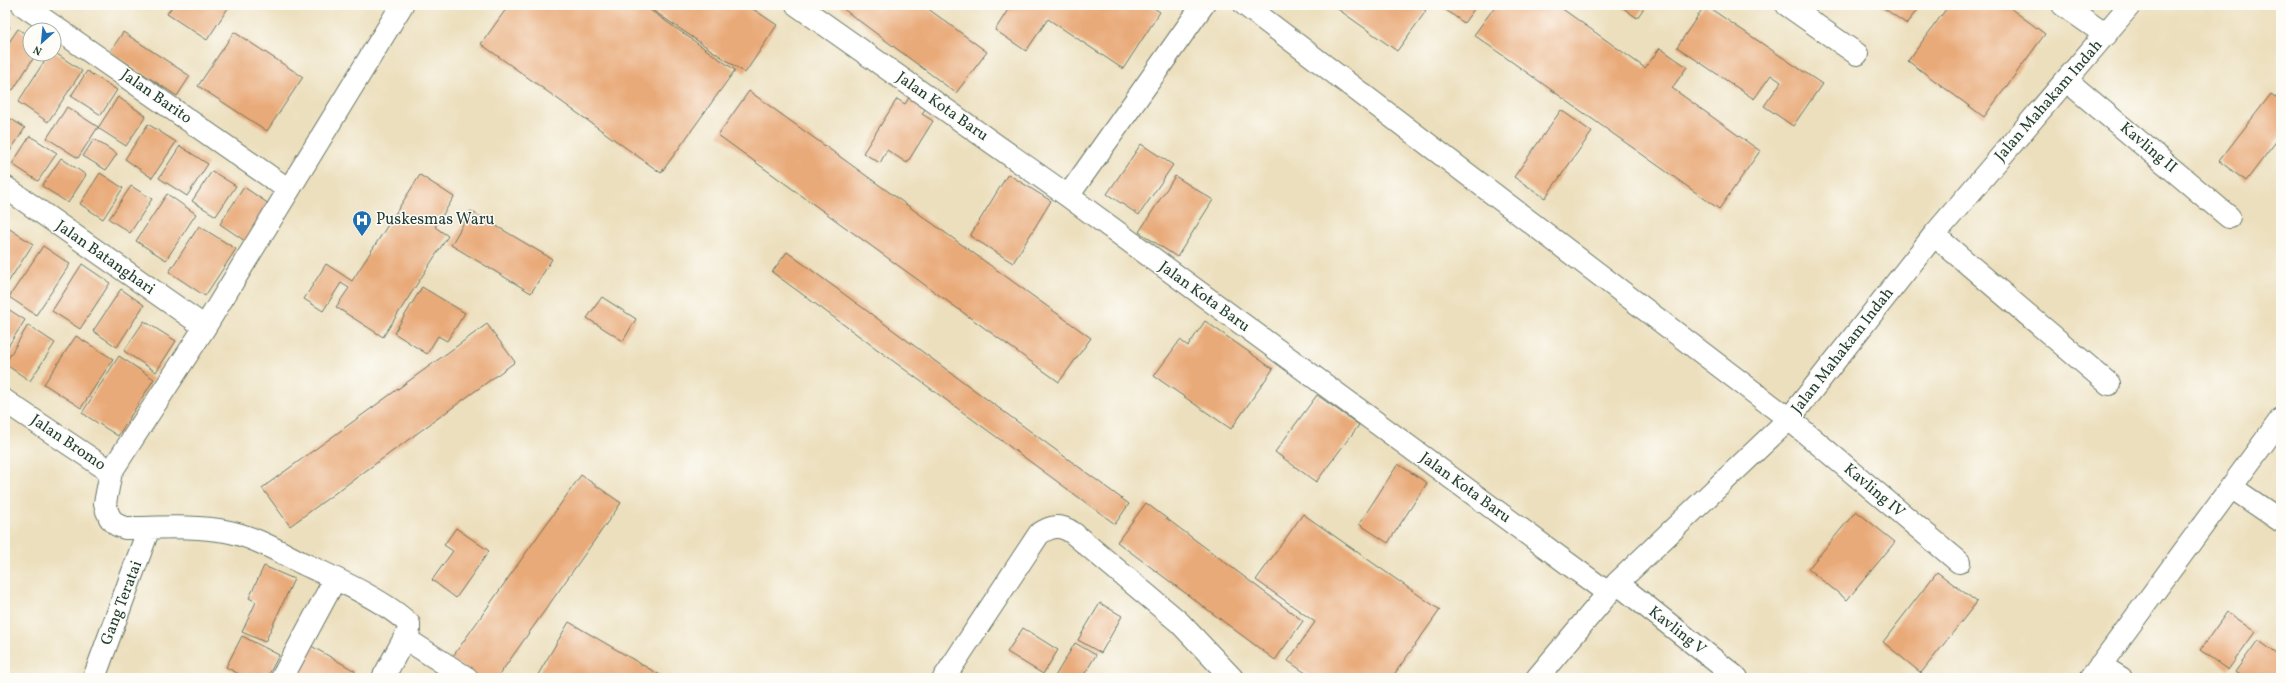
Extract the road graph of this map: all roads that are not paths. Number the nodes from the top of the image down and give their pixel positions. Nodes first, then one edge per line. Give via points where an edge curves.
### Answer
1 (23, 5) edge
2 (402, 5) edge
3 (797, 5) edge
4 (1203, 5) edge
5 (1245, 5) edge
6 (1787, 5) edge
7 (2063, 5) edge
8 (2130, 5) edge
9 (2106, 35) junction
10 (1857, 54) dead end
11 (2066, 80) junction
12 (5, 188) edge
13 (289, 190) junction
14 (1068, 196) junction
15 (2229, 217) dead end
16 (1934, 235) junction
17 (205, 327) junction
18 (2109, 384) dead end
19 (5, 401) edge
20 (1790, 419) junction
21 (2281, 419) edge
22 (111, 472) junction
23 (2231, 487) junction
24 (2281, 521) edge
25 (149, 528) junction
26 (1959, 562) dead end
27 (335, 579) junction
28 (1613, 588) junction
29 (406, 639) junction
30 (2095, 672) edge
31 (94, 678) edge
32 (282, 678) edge
33 (383, 678) edge
34 (467, 678) edge
35 (944, 678) edge
36 (1232, 678) edge
37 (1537, 678) edge
38 (1737, 678) edge
39 (2120, 678) edge

1 - 13 street, Jalan Barito
2 - 13 street
3 - 14 street, Jalan Kota Baru
4 - 14 street
5 - 20 street, Kavling IV
6 - 10 street
7 - 9 street
8 - 9 street, Jalan Mahakam Indah
9 - 11 street, Jalan Mahakam Indah
11 - 15 street, Kavling II
11 - 16 street, Jalan Mahakam Indah
12 - 17 street, Jalan Batanghari
13 - 17 street
14 - 28 street, Jalan Kota Baru
16 - 18 street
16 - 20 street, Jalan Mahakam Indah
17 - 22 street
19 - 22 street, Jalan Bromo
20 - 26 street, Kavling IV
20 - 28 street, Jalan Mahakam Indah
21 - 23 street
22 - 25 street via 105,503 110,518 125,528
23 - 24 street
23 - 30 street
25 - 27 street via 226,531 252,539
25 - 31 street, Gang Teratai
27 - 29 street via 399,614 409,624
27 - 32 street
28 - 37 street, Jalan Mahakam Indah
28 - 38 street, Kavling V
29 - 33 street
29 - 34 street
30 - 39 street
35 - 36 street via 1039,534 1055,526 1064,527 1073,533 1179,622

